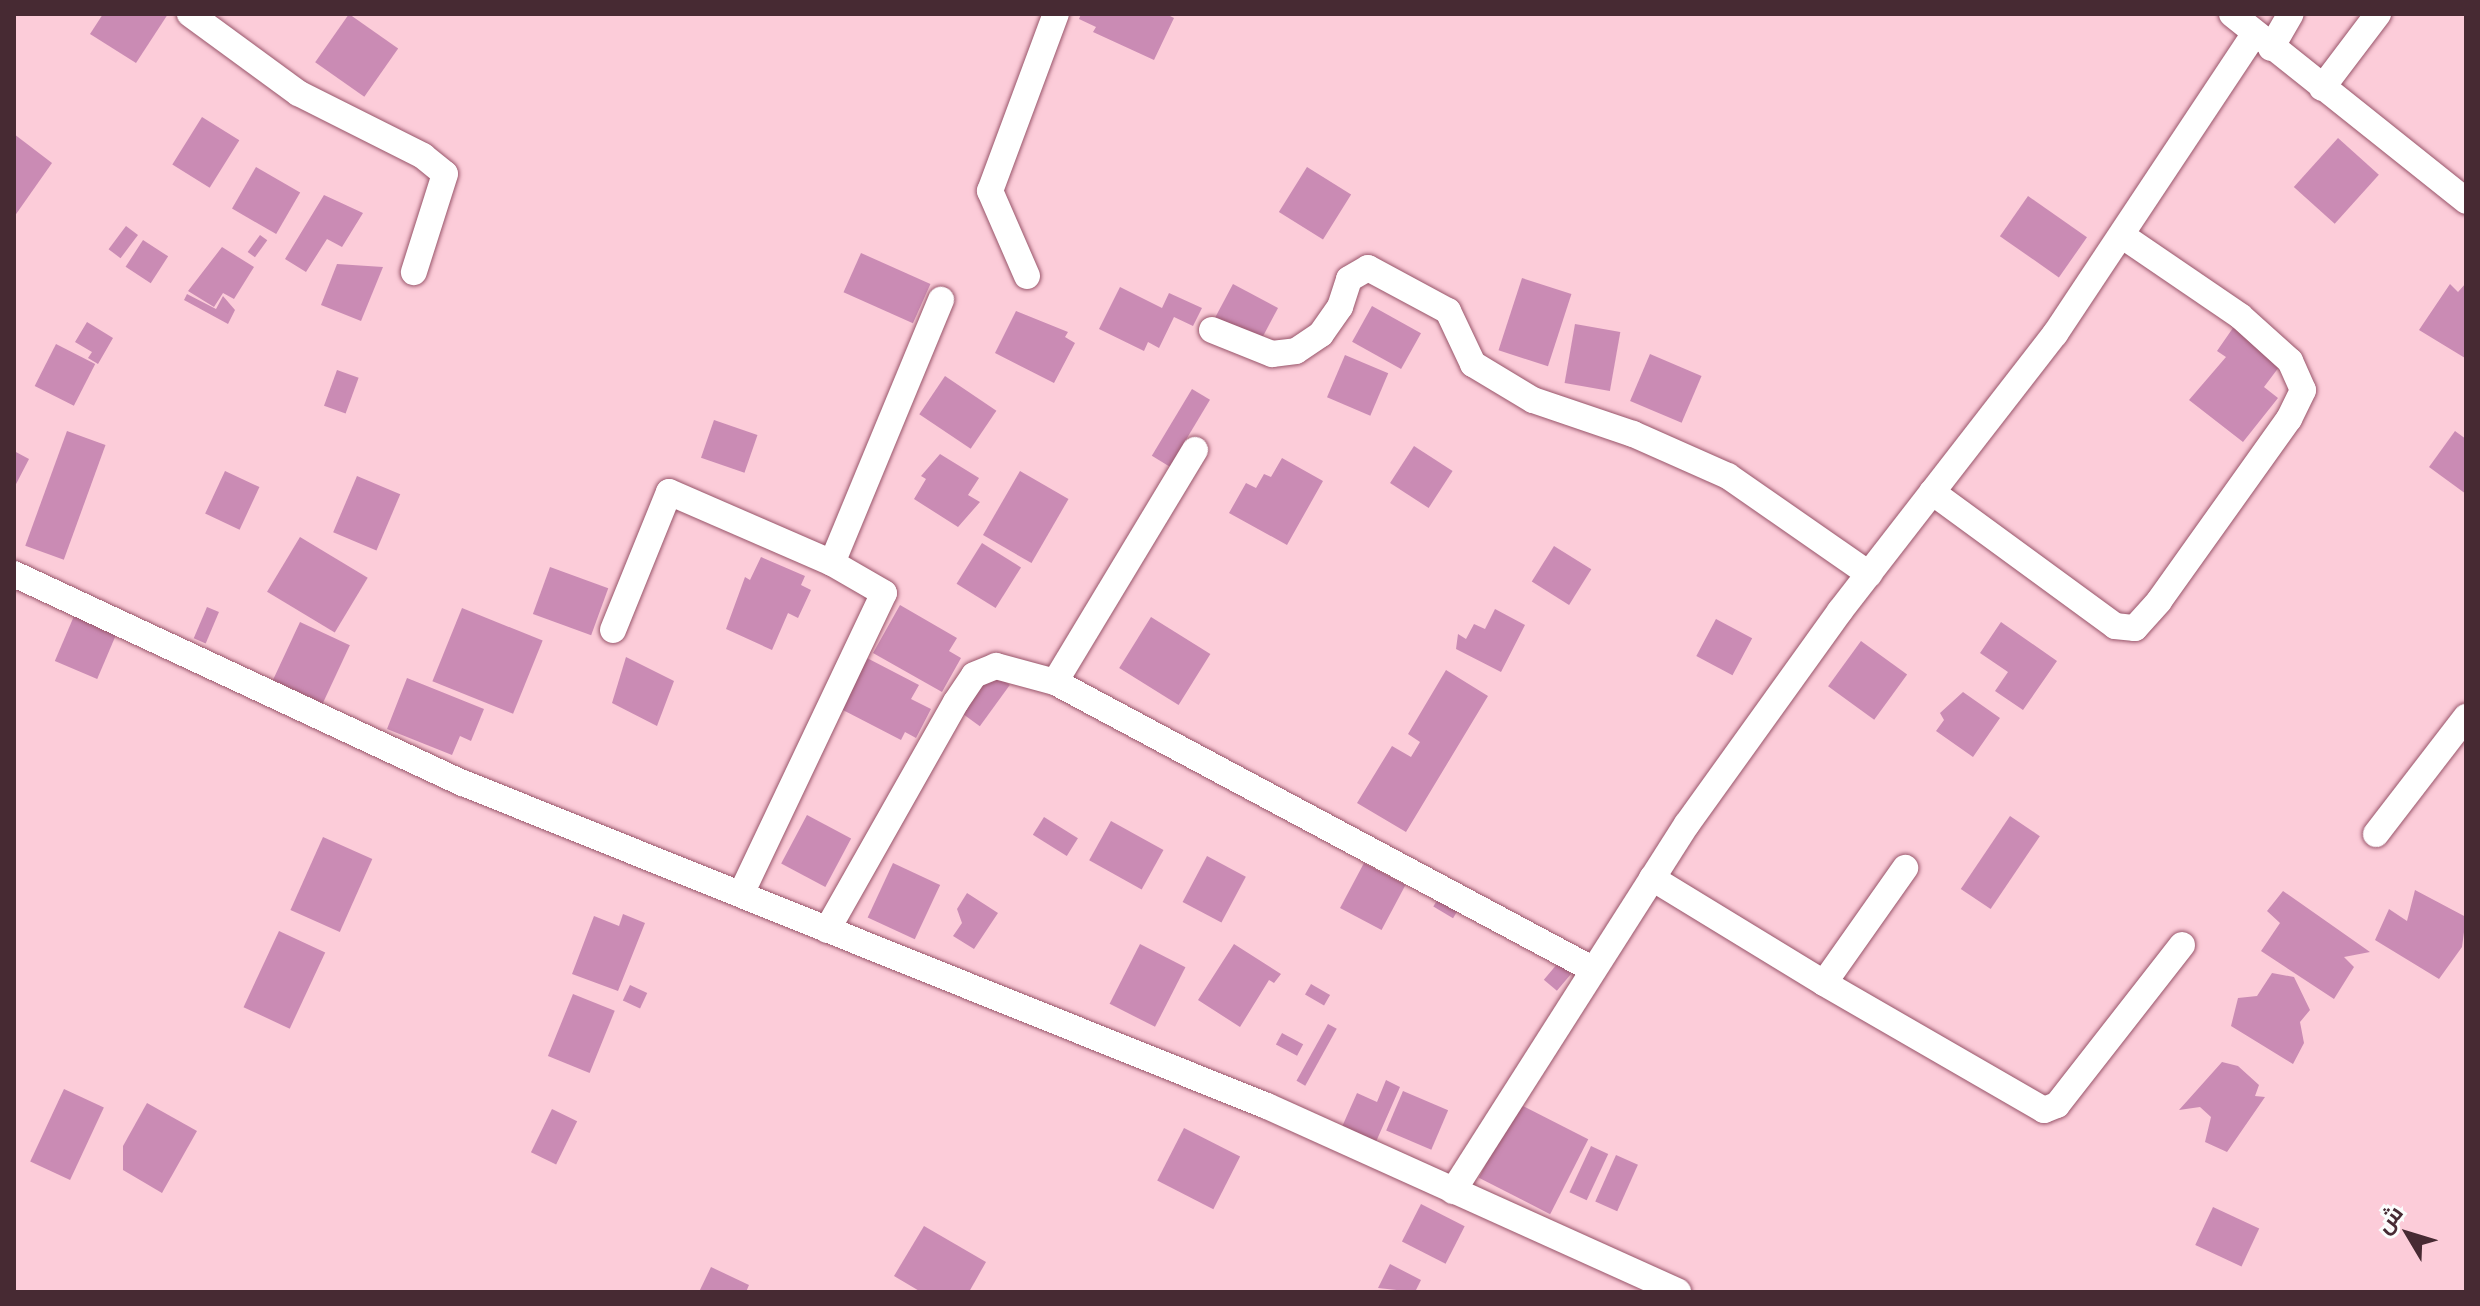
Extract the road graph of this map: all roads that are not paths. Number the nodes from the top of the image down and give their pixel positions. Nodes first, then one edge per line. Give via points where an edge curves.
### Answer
1 (190, 14) edge
2 (1056, 14) edge
3 (2232, 14) edge
4 (2291, 14) edge
5 (2378, 14) edge
6 (2262, 41) junction
7 (2322, 88) junction
8 (2466, 201) edge
9 (2124, 237) junction
10 (414, 272) dead end
11 (1027, 276) dead end
12 (941, 300) dead end
13 (1212, 330) dead end
14 (1195, 450) dead end
15 (1932, 492) junction
16 (832, 563) junction
17 (14, 574) edge
18 (1869, 574) junction
19 (613, 630) dead end
20 (1055, 682) junction
21 (2466, 717) edge
22 (2376, 834) dead end
23 (1905, 868) dead end
24 (1652, 878) junction
25 (741, 894) junction
26 (827, 930) junction
27 (2182, 945) dead end
28 (1592, 969) junction
29 (1824, 983) junction
30 (1453, 1191) junction
31 (1678, 1292) edge

1 - 10 street via 298,93 423,156 445,174
2 - 11 street via 990,191
3 - 6 street
4 - 6 street
5 - 7 street
6 - 7 street
6 - 9 street
7 - 8 street
9 - 15 street
9 - 15 street via 2240,316 2290,361 2303,390 2289,419 2159,601 2135,628 2115,626
12 - 16 street
13 - 18 street via 1272,354 1296,351 1321,334 1340,307 1349,279 1368,268 1448,311 1473,364 1533,400 1633,434 1728,476
14 - 20 street
15 - 18 street
16 - 19 street via 669,492
16 - 25 street via 884,593
17 - 25 street via 463,783
18 - 24 street
20 - 26 street via 996,666 974,675
20 - 28 street
21 - 22 street
23 - 29 street
24 - 28 street
24 - 29 street
25 - 26 street
26 - 30 street via 1033,1008
27 - 29 street via 2057,1105 2044,1110
28 - 30 street
30 - 31 street

